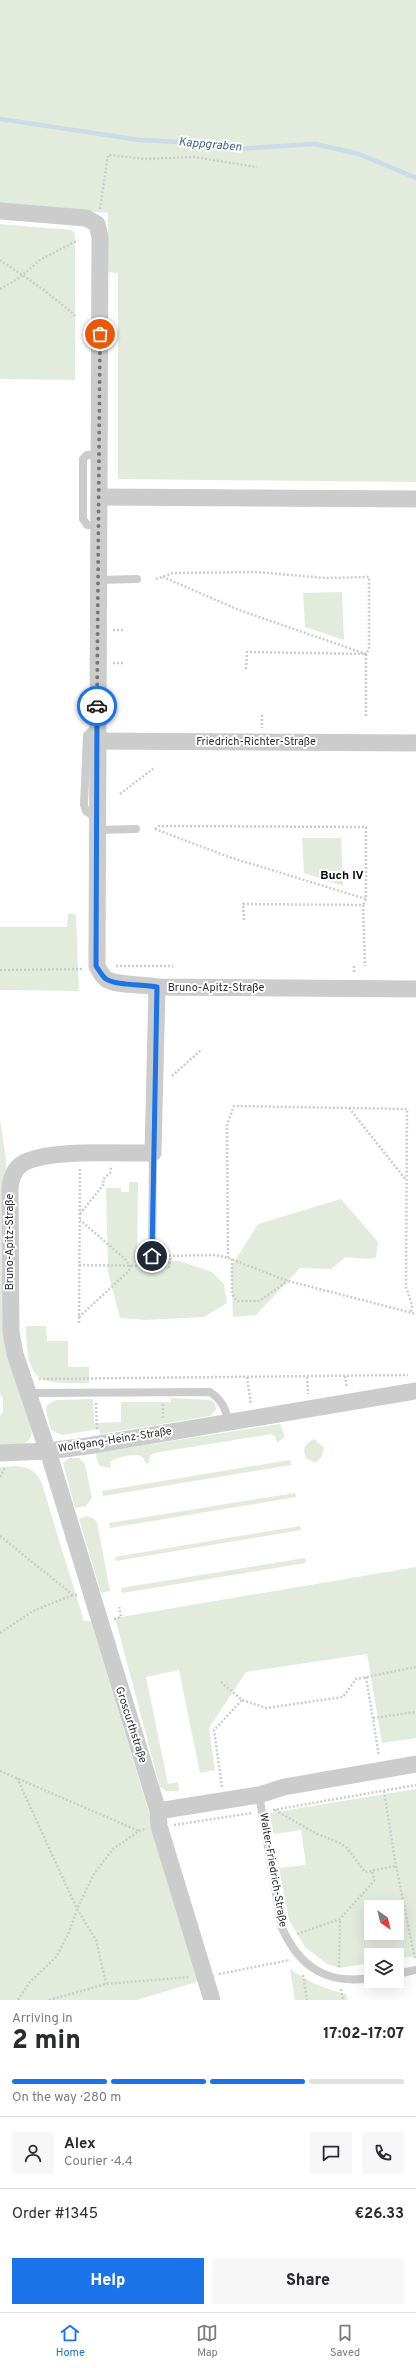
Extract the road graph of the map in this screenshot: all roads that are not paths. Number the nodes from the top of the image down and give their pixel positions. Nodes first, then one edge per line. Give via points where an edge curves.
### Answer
1 (0, 211) edge
2 (100, 455) junction
3 (100, 497) junction
4 (416, 499) edge
5 (99, 526) junction
6 (137, 579) dead end
7 (99, 580) junction
8 (97, 733) junction
9 (416, 743) edge
10 (96, 824) junction
11 (136, 829) dead end
12 (157, 987) junction
13 (416, 989) edge
14 (153, 1153) junction
15 (152, 1256) road end
16 (31, 1386) junction
17 (416, 1392) edge
18 (229, 1422) junction
19 (48, 1451) junction
20 (0, 1454) edge
21 (416, 1764) edge
22 (259, 1795) junction
23 (158, 1819) junction
24 (416, 1970) edge
25 (404, 1973) edge
26 (364, 1978) edge
27 (212, 2000) edge

1 - 2 street via 86,218 97,224 100,237
2 - 3 street
2 - 5 lane via 87,455 83,459 83,519 87,525
3 - 4 street
3 - 5 street
5 - 7 street
6 - 7 lane
7 - 8 street
8 - 9 street, Friedrich-Richter-Straße
8 - 10 street
10 - 11 lane
10 - 12 street via 96,966 105,979 116,983
12 - 13 street, Bruno-Apitz-Straße
12 - 14 street, Bruno-Apitz-Straße
14 - 15 lane, Bruno-Apitz-Straße
14 - 16 street, Bruno-Apitz-Straße via 54,1155 30,1160 21,1164 15,1171 11,1180 11,1332 15,1354
16 - 18 lane via 95,1392 210,1392 222,1403
16 - 19 street, Bruno-Apitz-Straße
17 - 18 street, Wolfgang-Heinz-Straße
18 - 19 street, Wolfgang-Heinz-Straße
19 - 20 street, Wolfgang-Heinz-Straße
19 - 23 street, Groscurthstraße
21 - 22 street via 284,1787
22 - 23 street via 224,1800
22 - 26 lane, Walter-Friedrich-Straße via 282,1928 286,1937 298,1956 319,1973 340,1980
23 - 27 street, Groscurthstraße
24 - 25 lane

